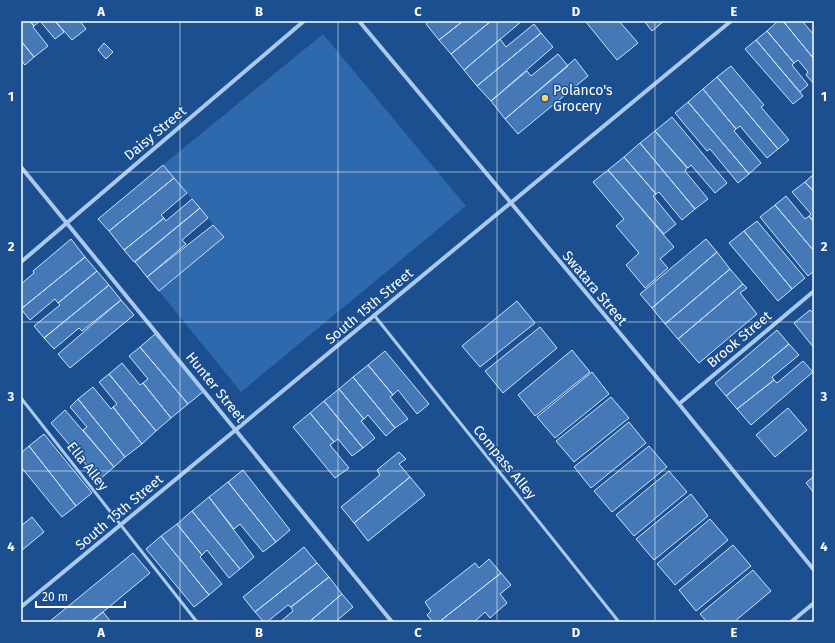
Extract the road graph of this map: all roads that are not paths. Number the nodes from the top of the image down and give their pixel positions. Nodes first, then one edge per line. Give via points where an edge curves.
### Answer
1 (304, 21) edge
2 (359, 21) edge
3 (731, 21) edge
4 (21, 167) edge
5 (510, 204) junction
6 (67, 223) junction
7 (21, 262) edge
8 (814, 291) edge
9 (374, 315) junction
10 (21, 398) edge
11 (679, 404) junction
12 (236, 429) junction
13 (121, 525) junction
14 (814, 570) edge
15 (814, 603) edge
16 (21, 607) edge
17 (197, 622) edge
18 (392, 622) edge
19 (619, 622) edge
20 (791, 622) edge

1 - 6 street, Daisy Street
2 - 5 street, Swatara Street
3 - 5 street, South 15th Street
4 - 6 street, Hunter Street
5 - 9 street, South 15th Street
5 - 11 street, Swatara Street
6 - 7 street, Daisy Street
6 - 12 street, Hunter Street
8 - 11 street, Brook Street
9 - 12 street, South 15th Street
9 - 19 lane, Compass Alley
10 - 13 lane, Ella Alley
11 - 14 street, Swatara Street
12 - 13 street, South 15th Street
12 - 18 street, Hunter Street
13 - 16 street, South 15th Street
13 - 17 lane, Ella Alley
15 - 20 street

